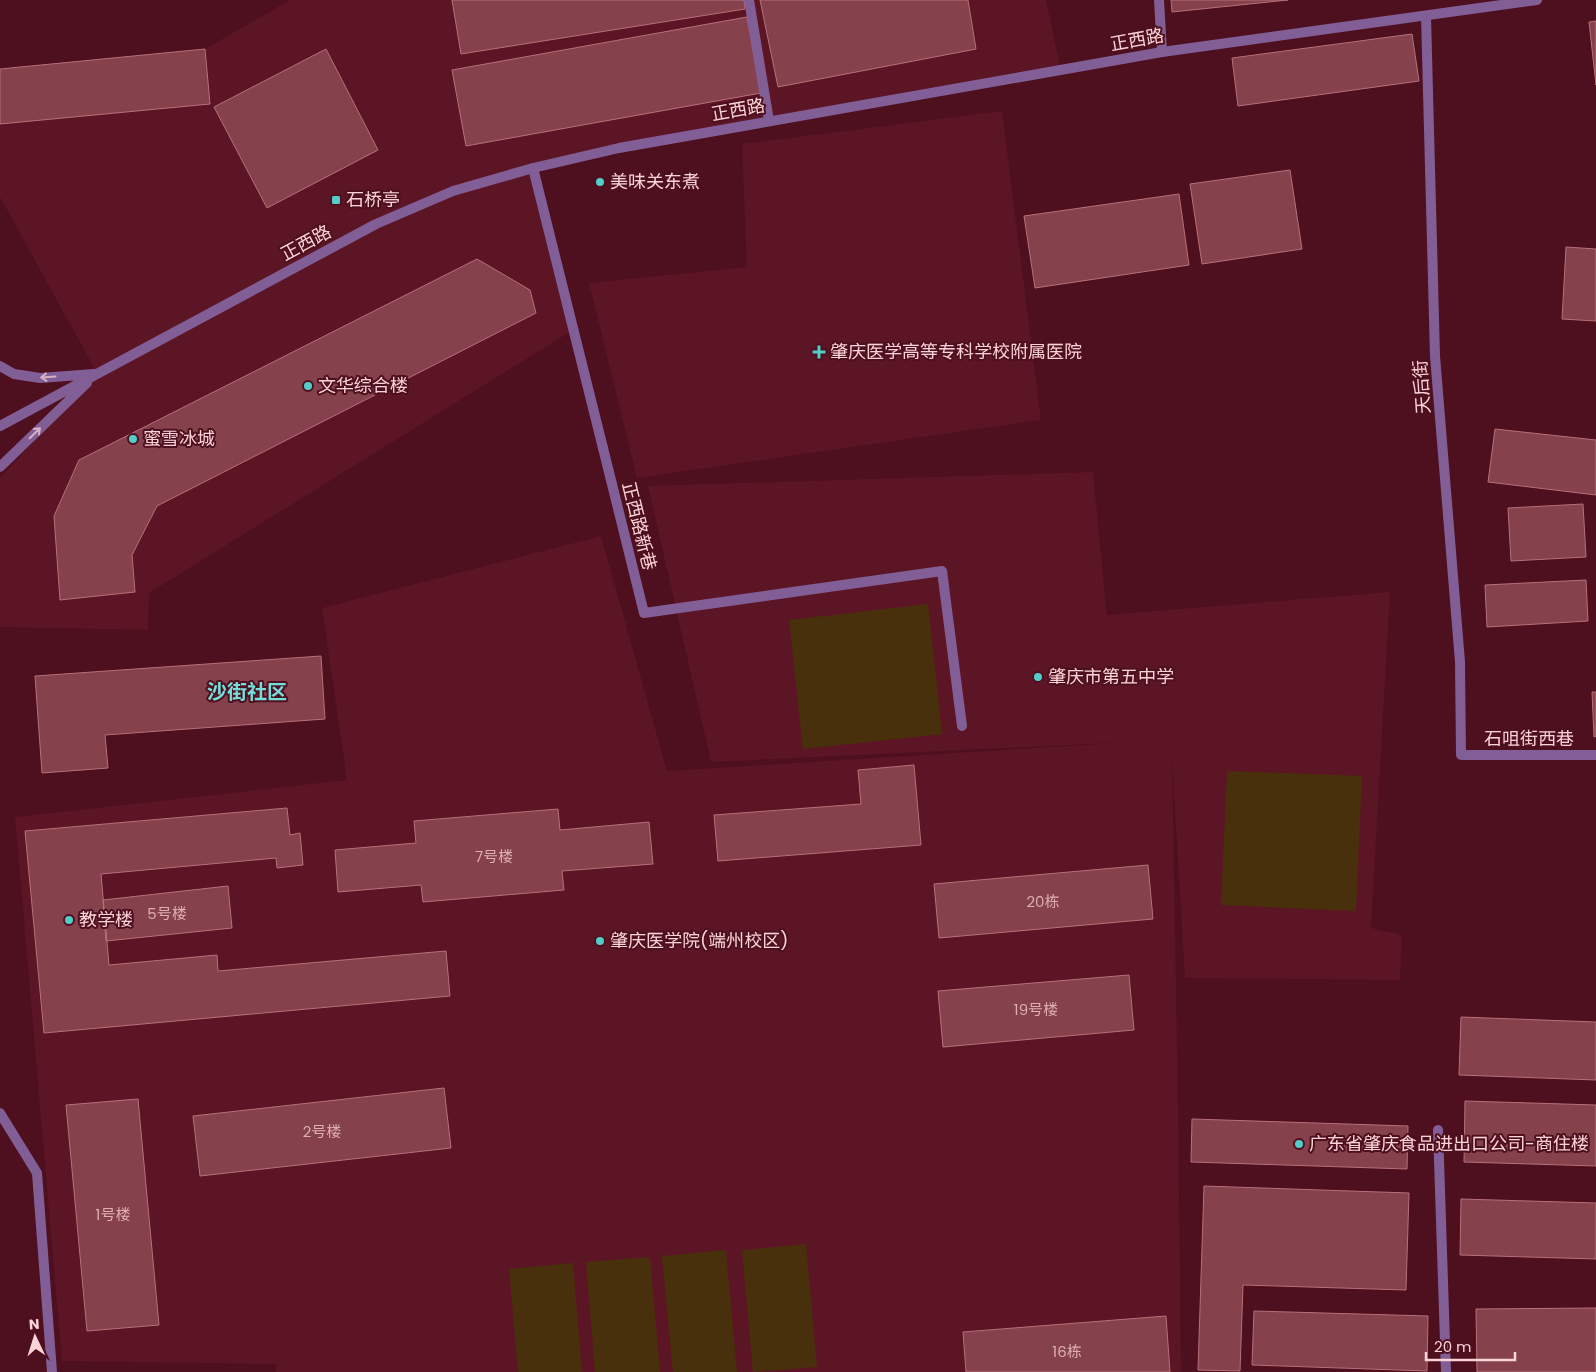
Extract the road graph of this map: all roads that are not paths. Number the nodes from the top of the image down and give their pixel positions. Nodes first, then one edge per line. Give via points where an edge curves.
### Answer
1 (749, 0) edge
2 (1159, 0) edge
3 (1537, 0) edge
4 (1426, 16) junction
5 (1162, 52) junction
6 (769, 121) junction
7 (533, 168) junction
8 (0, 366) edge
9 (97, 373) junction
10 (0, 426) edge
11 (0, 467) edge
12 (962, 726) dead end
13 (1461, 755) joint
14 (1596, 755) edge
15 (0, 1113) edge
16 (1438, 1130) dead end
17 (52, 1372) edge
18 (1446, 1372) edge

1 - 6 street
2 - 5 street
3 - 4 street, 正西路
4 - 5 street, 正西路
4 - 13 street, 天后街 via 1435,356 1460,662
5 - 6 street, 正西路
6 - 7 street, 正西路 via 619,148
7 - 9 street, 正西路 via 453,191 376,224
7 - 12 street, 正西路新巷 via 644,613 942,571
9 -> 8 street via 40,378 14,374
9 - 10 street, 正西路
11 -> 9 street
13 - 14 street, 石咀街西巷
15 - 17 street via 37,1172
16 - 18 street

